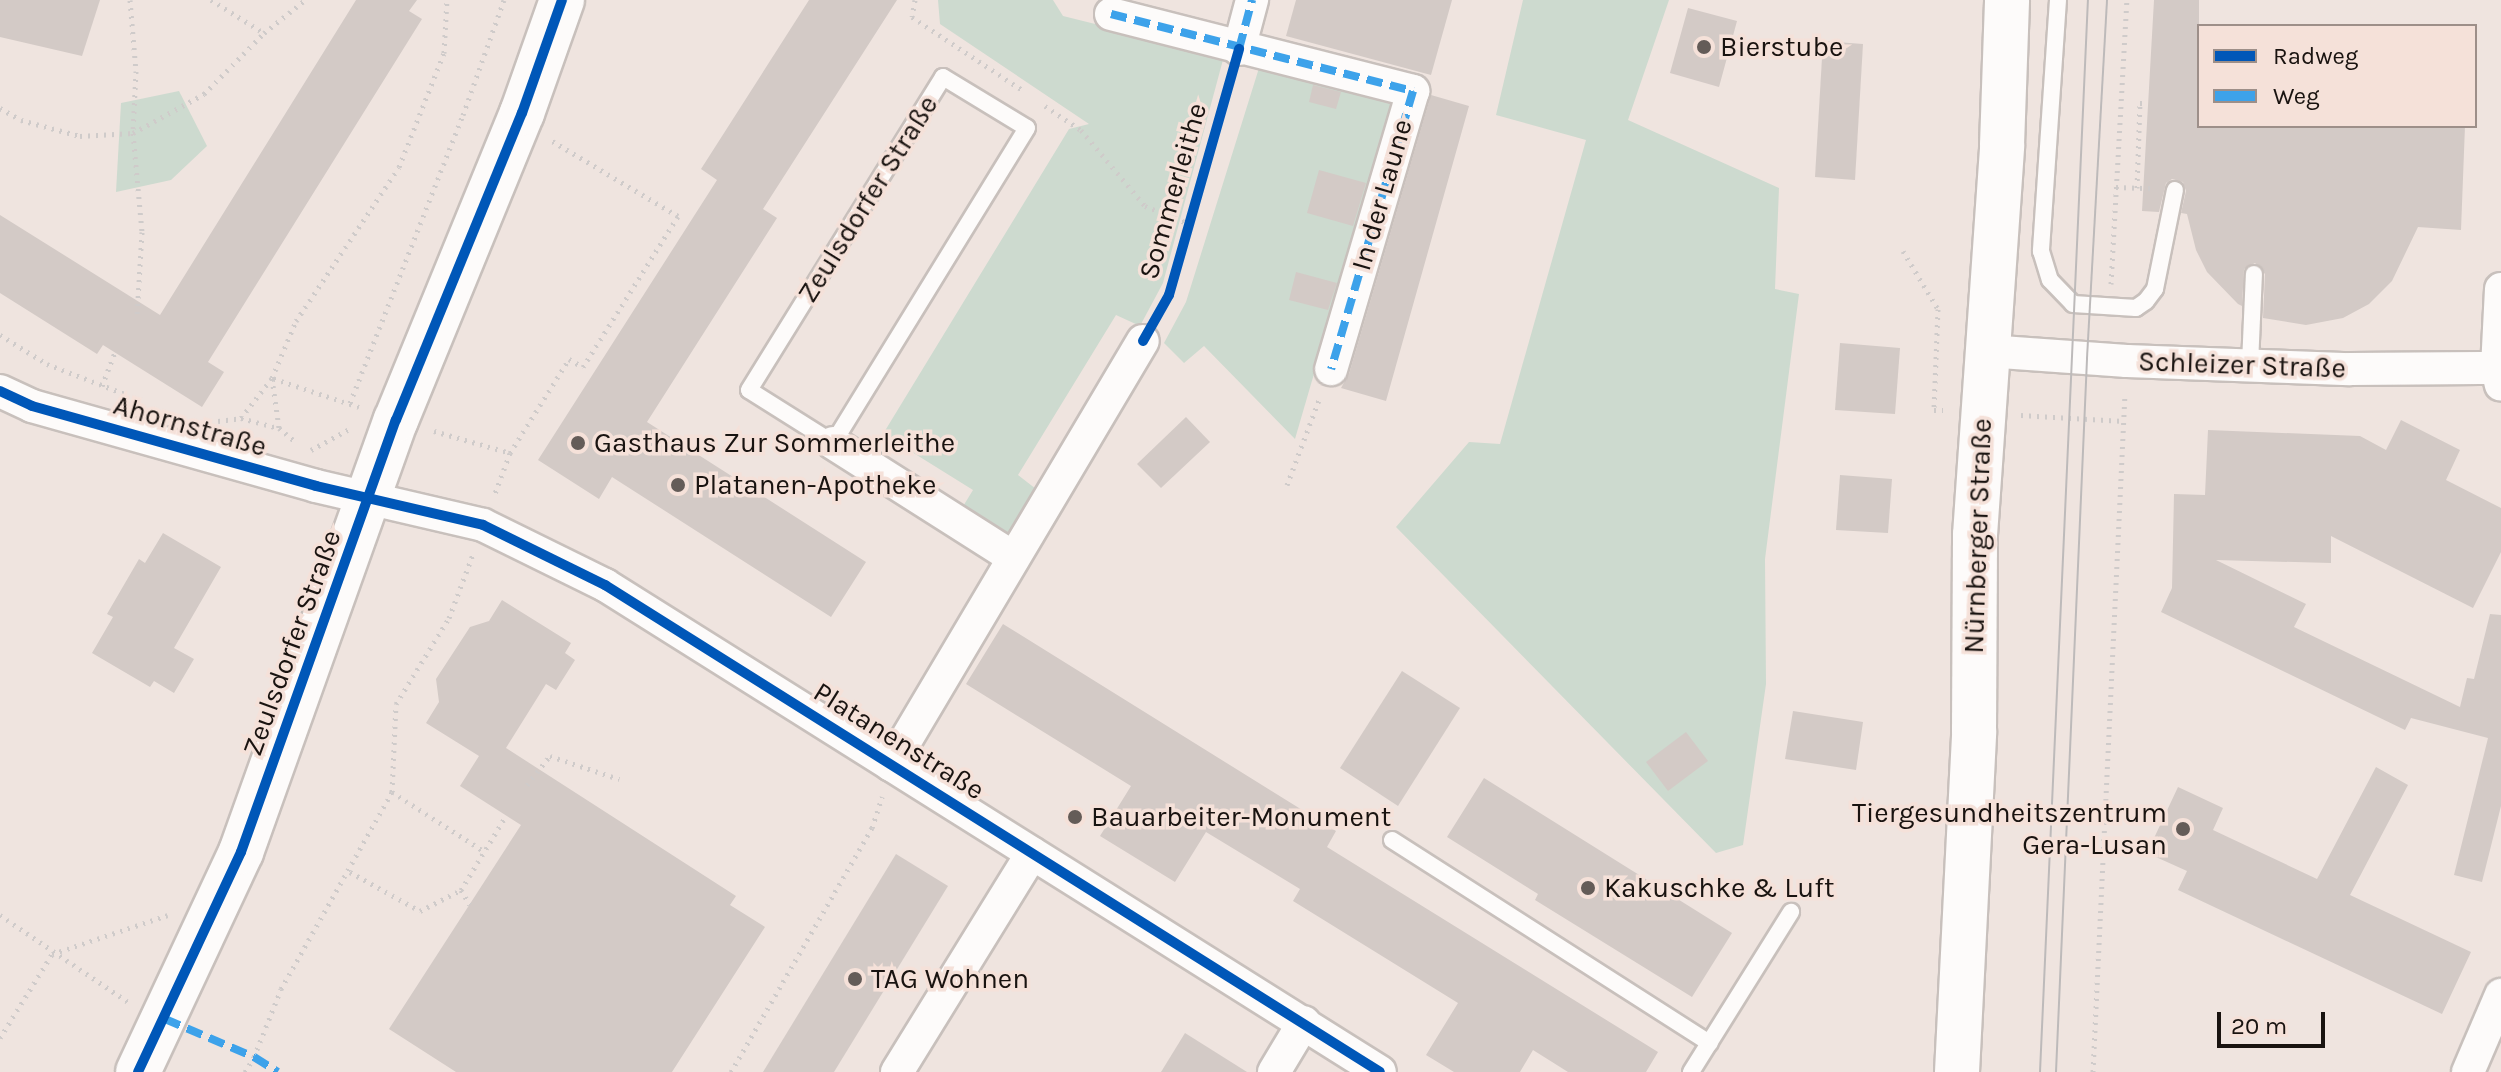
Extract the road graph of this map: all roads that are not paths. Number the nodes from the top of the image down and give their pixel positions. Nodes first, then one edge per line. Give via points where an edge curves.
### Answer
1 (562, 0) edge
2 (1252, 0) edge
3 (2007, 0) edge
4 (2058, 0) edge
5 (1111, 14) dead end
6 (1239, 49) junction
7 (2175, 190) dead end
8 (2254, 274) dead end
9 (2501, 289) edge
10 (1143, 341) road end
11 (1987, 351) junction
12 (2250, 364) junction
13 (1331, 369) road end
14 (2499, 377) edge
15 (0, 391) edge
16 (833, 443) junction
17 (370, 498) junction
18 (1014, 558) junction
19 (891, 765) junction
20 (1392, 840) dead end
21 (1032, 853) junction
22 (1791, 912) dead end
23 (2501, 995) edge
24 (1304, 1022) junction
25 (1710, 1043) junction
26 (138, 1072) edge
27 (897, 1072) edge
28 (1274, 1072) edge
29 (1380, 1072) edge
30 (1691, 1072) edge
31 (1957, 1072) edge
32 (2468, 1072) edge

1 - 17 street, Zeulsdorfer Straße
2 - 6 street
3 - 11 street, Nürnberger Straße
4 - 7 lane via 2041,251 2050,280 2073,304 2136,308 2155,289
5 - 6 street, In der Laune
6 - 13 street, In der Laune via 1413,91
8 - 12 lane
9 - 14 street, Schleizer Straße
10 - 18 street
11 - 12 street, Schleizer Straße
11 - 31 street, Nürnberger Straße via 1975,535 1974,731
12 - 14 street, Schleizer Straße
15 - 17 street, Ahornstraße via 32,406
16 - 16 lane, Zeulsdorfer Straße via 1027,128 943,77 749,390
16 - 18 street, Zeulsdorfer Straße
17 - 19 street, Platanenstraße via 483,525 605,585
17 - 26 street, Zeulsdorfer Straße via 241,852
18 - 19 street
19 - 21 street, Platanenstraße
20 - 25 lane
21 - 24 street, Platanenstraße
21 - 27 street
22 - 25 lane
23 - 32 street
24 - 28 street
24 - 29 street, Platanenstraße
25 - 30 lane

